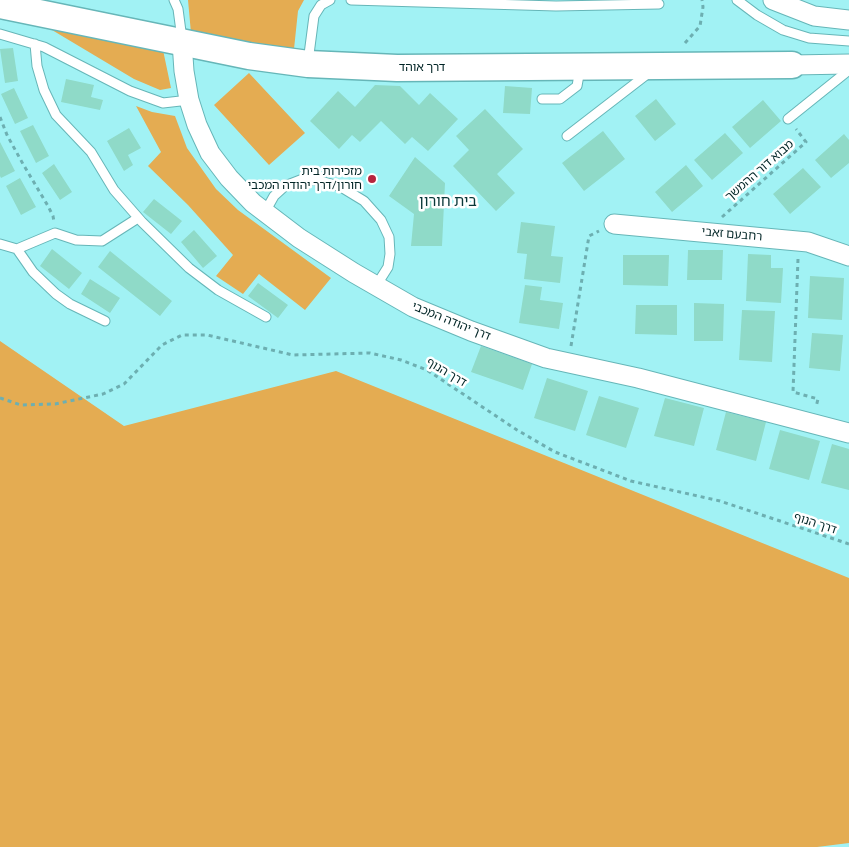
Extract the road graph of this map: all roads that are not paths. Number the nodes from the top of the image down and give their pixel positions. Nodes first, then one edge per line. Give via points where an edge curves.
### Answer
1 (174, 0) edge
2 (330, 0) edge
3 (351, 0) edge
4 (737, 0) edge
5 (773, 0) edge
6 (445, 1) edge
7 (660, 4) dead end
8 (0, 5) edge
9 (849, 20) edge
10 (0, 34) edge
11 (849, 41) edge
12 (182, 42) junction
13 (35, 44) junction
14 (308, 64) junction
15 (849, 64) edge
16 (792, 65) joint
17 (658, 66) junction
18 (580, 67) junction
19 (849, 70) edge
20 (542, 99) dead end
21 (189, 100) junction
22 (788, 119) road end
23 (567, 136) dead end
24 (265, 212) junction
25 (138, 218) junction
26 (614, 224) road end
27 (0, 244) edge
28 (17, 249) junction
29 (849, 256) edge
30 (376, 286) junction
31 (266, 317) dead end
32 (105, 320) dead end
33 (849, 433) edge

1 - 12 lane
2 - 14 lane via 321,5 314,16
3 - 6 lane
4 - 11 lane via 783,30 809,38
5 - 9 street via 814,16
6 - 7 lane via 556,6
8 - 12 street, דרך אוהד
10 - 13 lane
12 - 14 street, דרך אוהד
12 - 21 street, דרך יהודה המכבי
13 - 21 lane via 130,92 163,103
13 - 25 lane via 36,66 56,115 91,152 114,190
14 - 18 street, דרך אוהד via 397,68
15 - 16 street, דרך אוהד
16 - 17 street, דרך אוהד
17 - 18 street, דרך אוהד
17 - 23 lane
18 - 20 lane via 577,86 560,99
19 - 22 lane
21 - 24 street, דרך יהודה המכבי via 196,125 210,153 229,178
24 - 30 street, דרך יהודה המכבי via 299,238
24 - 30 lane via 274,196 285,186 302,179 341,187 364,201 381,220 389,237 388,266
25 - 28 lane via 102,242 76,240 55,233
25 - 31 lane via 189,268 218,290
26 - 29 street, רחבעם זאבי via 808,242
27 - 28 lane
28 - 32 lane via 33,272 56,294
30 - 33 street, דרך יהודה המכבי via 413,307 546,358 638,378

